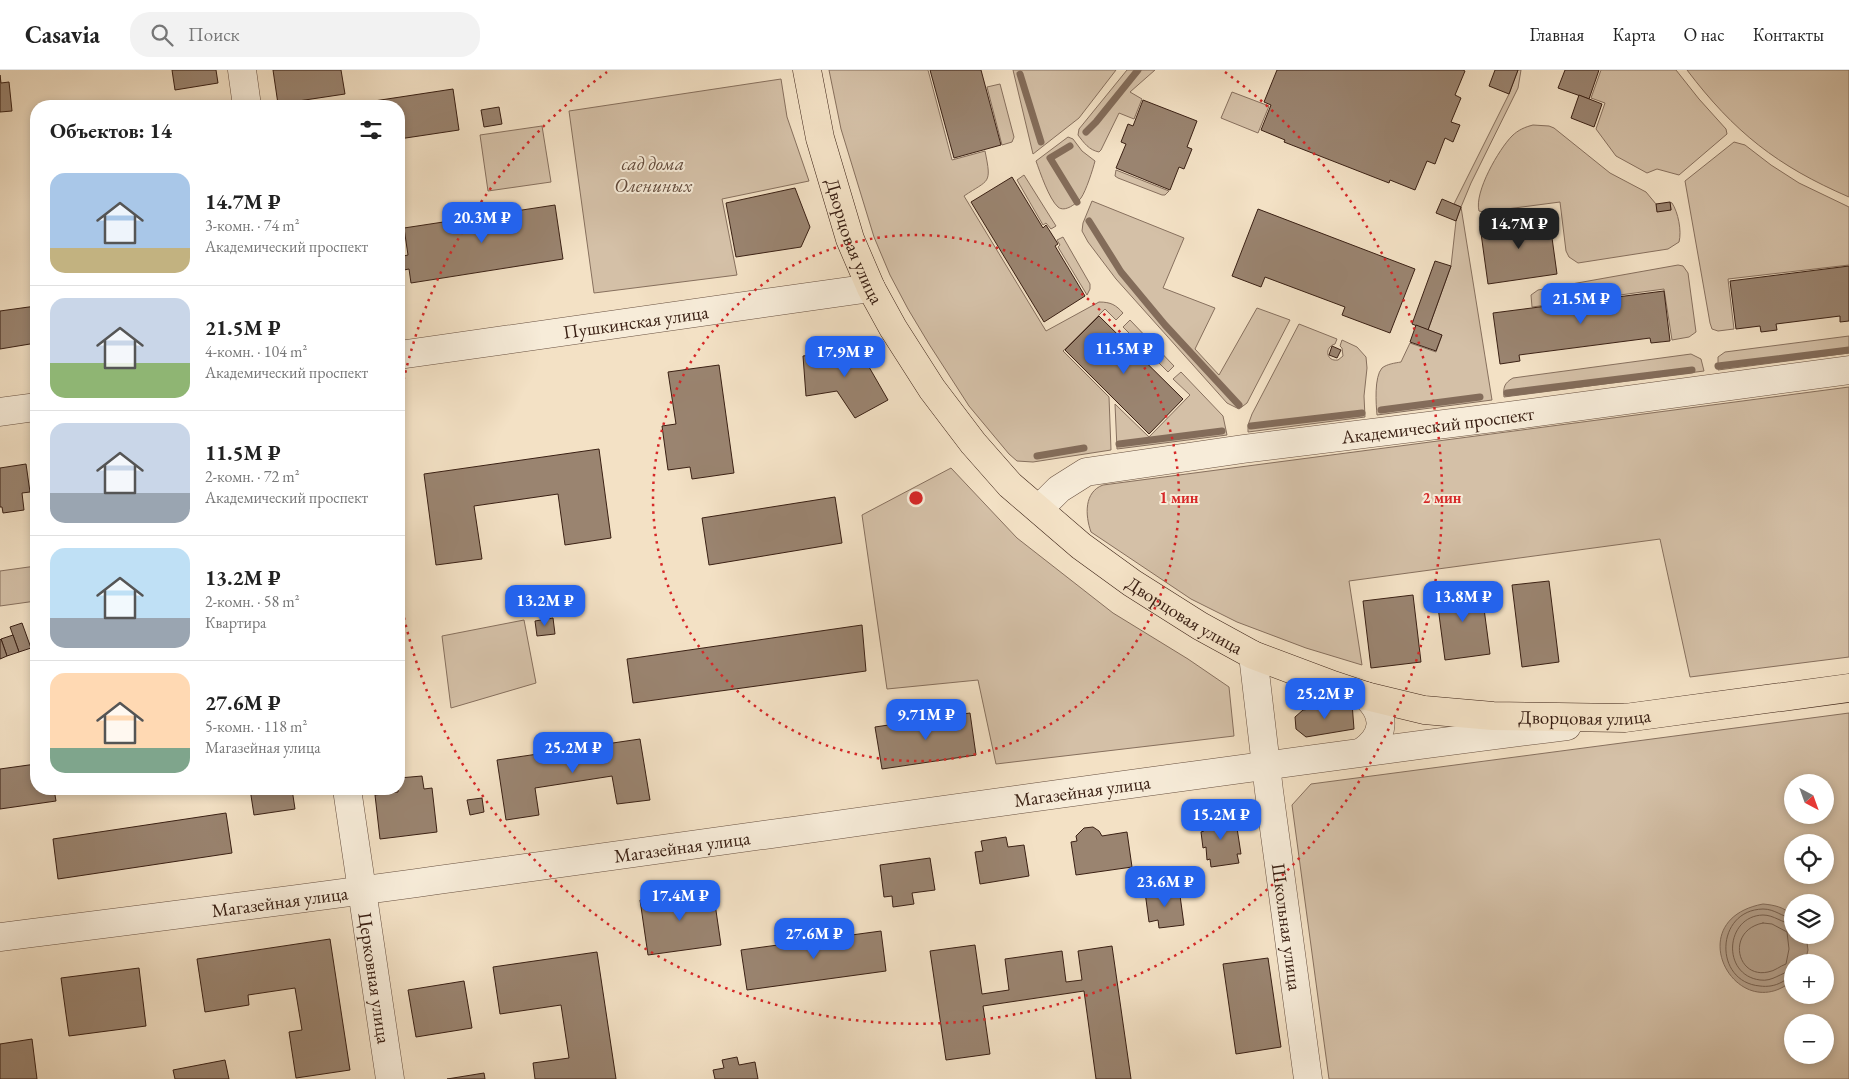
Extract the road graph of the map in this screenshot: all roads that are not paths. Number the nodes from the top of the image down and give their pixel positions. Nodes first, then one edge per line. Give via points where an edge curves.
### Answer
1 (242, 70) edge
2 (807, 70) edge
3 (246, 100) edge
4 (871, 288) junction
5 (405, 354) edge
6 (1849, 370) edge
7 (30, 408) edge
8 (0, 412) edge
9 (1039, 509) junction
10 (1253, 655) junction
11 (1849, 688) edge
12 (1366, 696) junction
13 (1625, 718) junction
14 (1362, 752) junction
15 (1266, 765) junction
16 (348, 795) edge
17 (362, 890) junction
18 (0, 937) edge
19 (390, 1079) edge
20 (1308, 1079) edge

1 - 3 street
2 - 4 main road, Дворцовая улица via 822,147 850,239
4 - 5 street, Пушкинская улица
4 - 9 main road, Дворцовая улица via 932,389 973,443 1010,485
6 - 9 street, Академический проспект via 1086,472 1059,489
7 - 8 street
9 - 10 main road, Дворцовая улица via 1071,538 1132,583
10 - 12 main road, Дворцовая улица
10 - 15 street, Школьная улица
11 - 13 main road, Дворцовая улица
12 - 13 main road, Дворцовая улица via 1424,710 1493,716
12 - 14 street via 1380,713 1381,725 1371,746
13 - 14 street, Магазейная улица
14 - 15 street, Магазейная улица
15 - 17 street, Магазейная улица
15 - 20 street, Школьная улица
16 - 17 street, Церковная улица
17 - 18 street, Магазейная улица
17 - 19 street, Церковная улица

